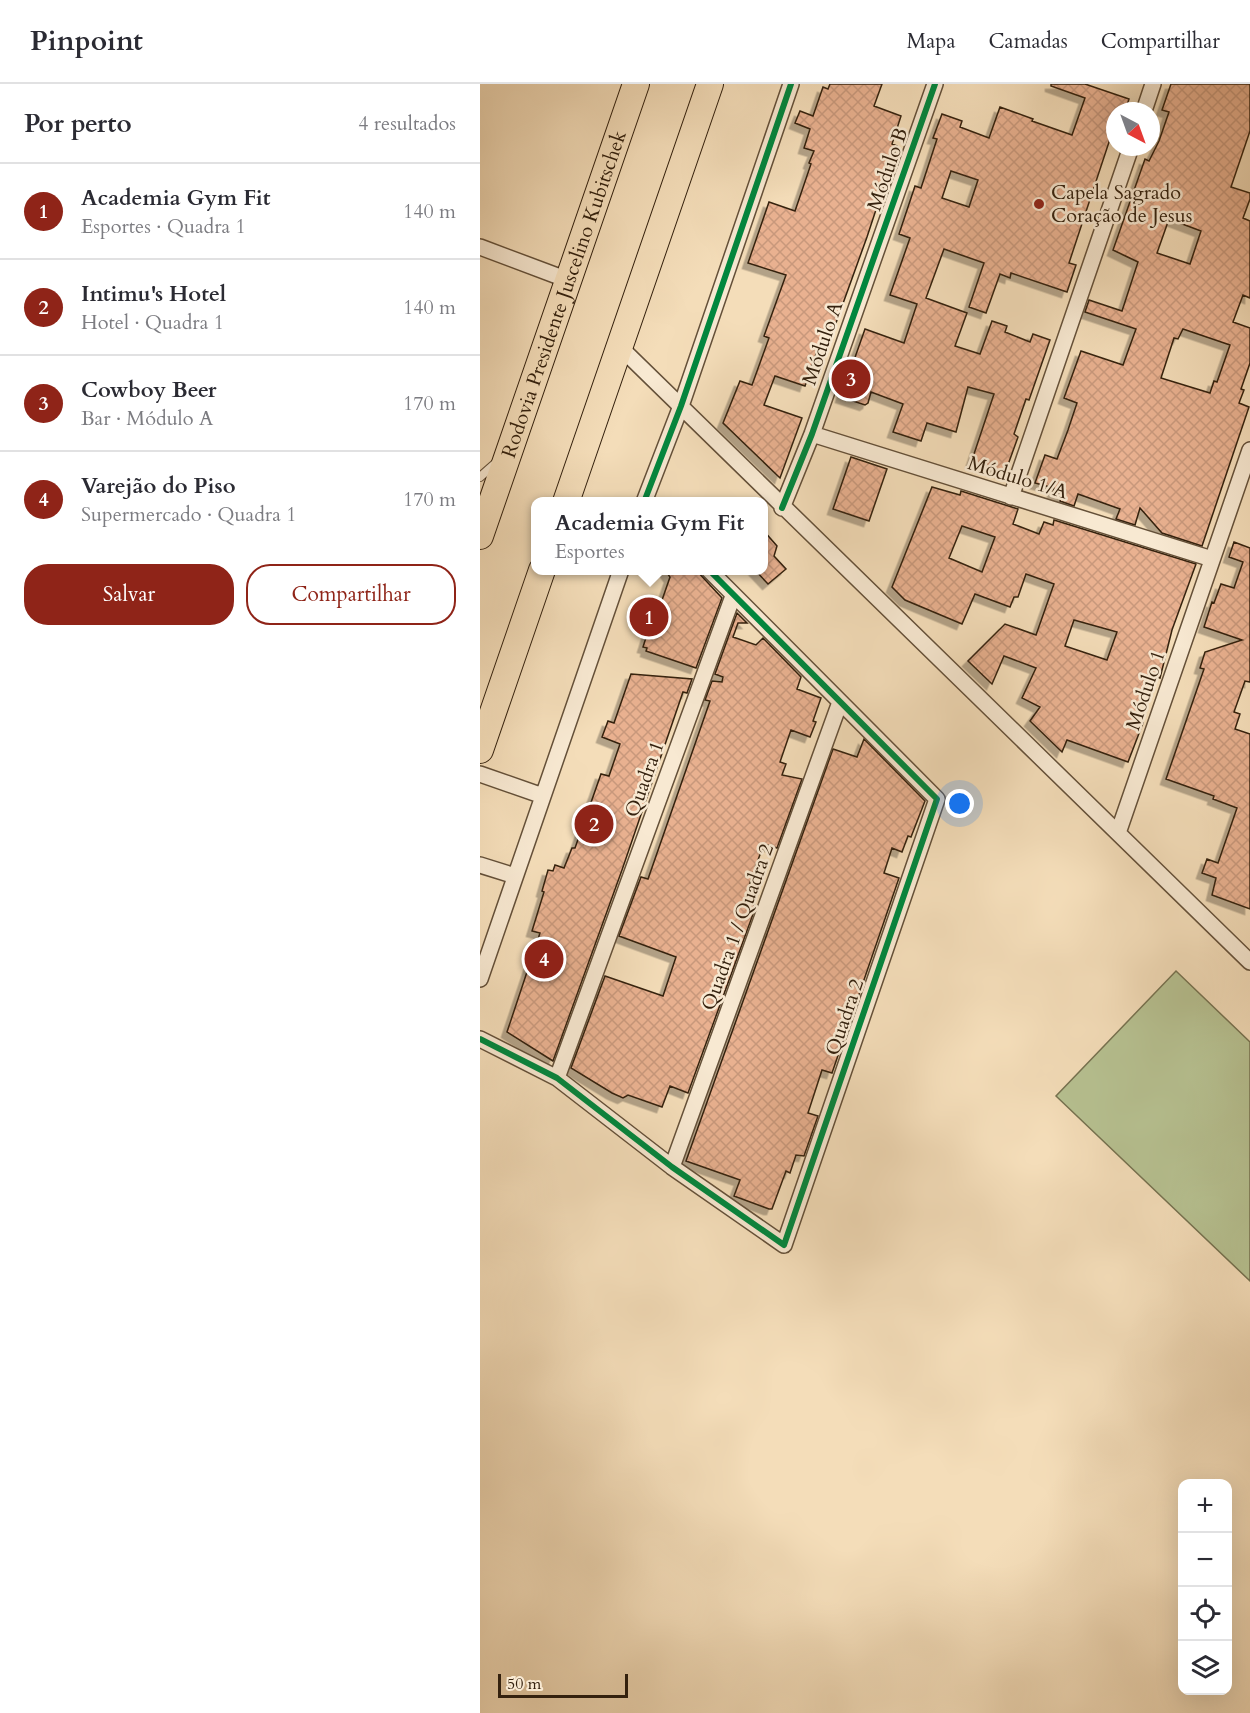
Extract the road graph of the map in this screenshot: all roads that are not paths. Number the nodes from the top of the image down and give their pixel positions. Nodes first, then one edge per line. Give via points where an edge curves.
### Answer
1 (636, 84) edge
2 (710, 84) edge
3 (791, 84) edge
4 (935, 84) edge
5 (1153, 84) edge
6 (1147, 102) edge
7 (1129, 156) edge
8 (480, 246) edge
9 (871, 266) joint
10 (568, 279) junction
11 (620, 347) junction
12 (681, 406) junction
13 (812, 434) junction
14 (1250, 450) edge
15 (509, 451) junction
16 (480, 477) edge
17 (567, 497) edge
18 (647, 497) edge
19 (1011, 497) junction
20 (782, 508) junction
21 (480, 536) edge
22 (1212, 560) junction
23 (540, 575) edge
24 (619, 575) edge
25 (714, 575) edge
26 (733, 596) junction
27 (840, 702) junction
28 (480, 750) edge
29 (480, 774) edge
30 (543, 796) junction
31 (1118, 833) junction
32 (480, 865) edge
33 (515, 876) junction
34 (1250, 962) edge
35 (480, 979) edge
36 (480, 1039) edge
37 (557, 1078) junction
38 (672, 1167) junction

1 - 10 highway, Rodovia Presidente Juscelino Kubitschek
2 - 11 highway
3 - 12 street
4 - 9 street, Módulo B
5 - 6 street
7 - 19 street
8 - 10 street
9 - 13 street, Módulo A
10 - 15 highway, Rodovia Presidente Juscelino Kubitschek
11 - 12 street
11 - 17 highway
12 - 18 street
12 - 20 street
13 - 19 street, Módulo 1/A
13 - 20 street, Módulo A
14 - 22 street
15 - 16 lane
15 - 21 highway, Rodovia Presidente Juscelino Kubitschek
19 - 22 street, Módulo 1/A
20 - 31 street
22 - 31 street, Módulo 1
23 - 28 highway
24 - 30 street
25 - 26 street
26 - 27 street
26 - 37 street, Quadra 1
27 - 38 street, Quadra 1 / Quadra 2
27 - 38 street, Quadra 2 via 936,799 784,1245
29 - 30 street
30 - 33 street
31 - 34 street
32 - 33 street
33 - 35 street
36 - 37 street
37 - 38 street

